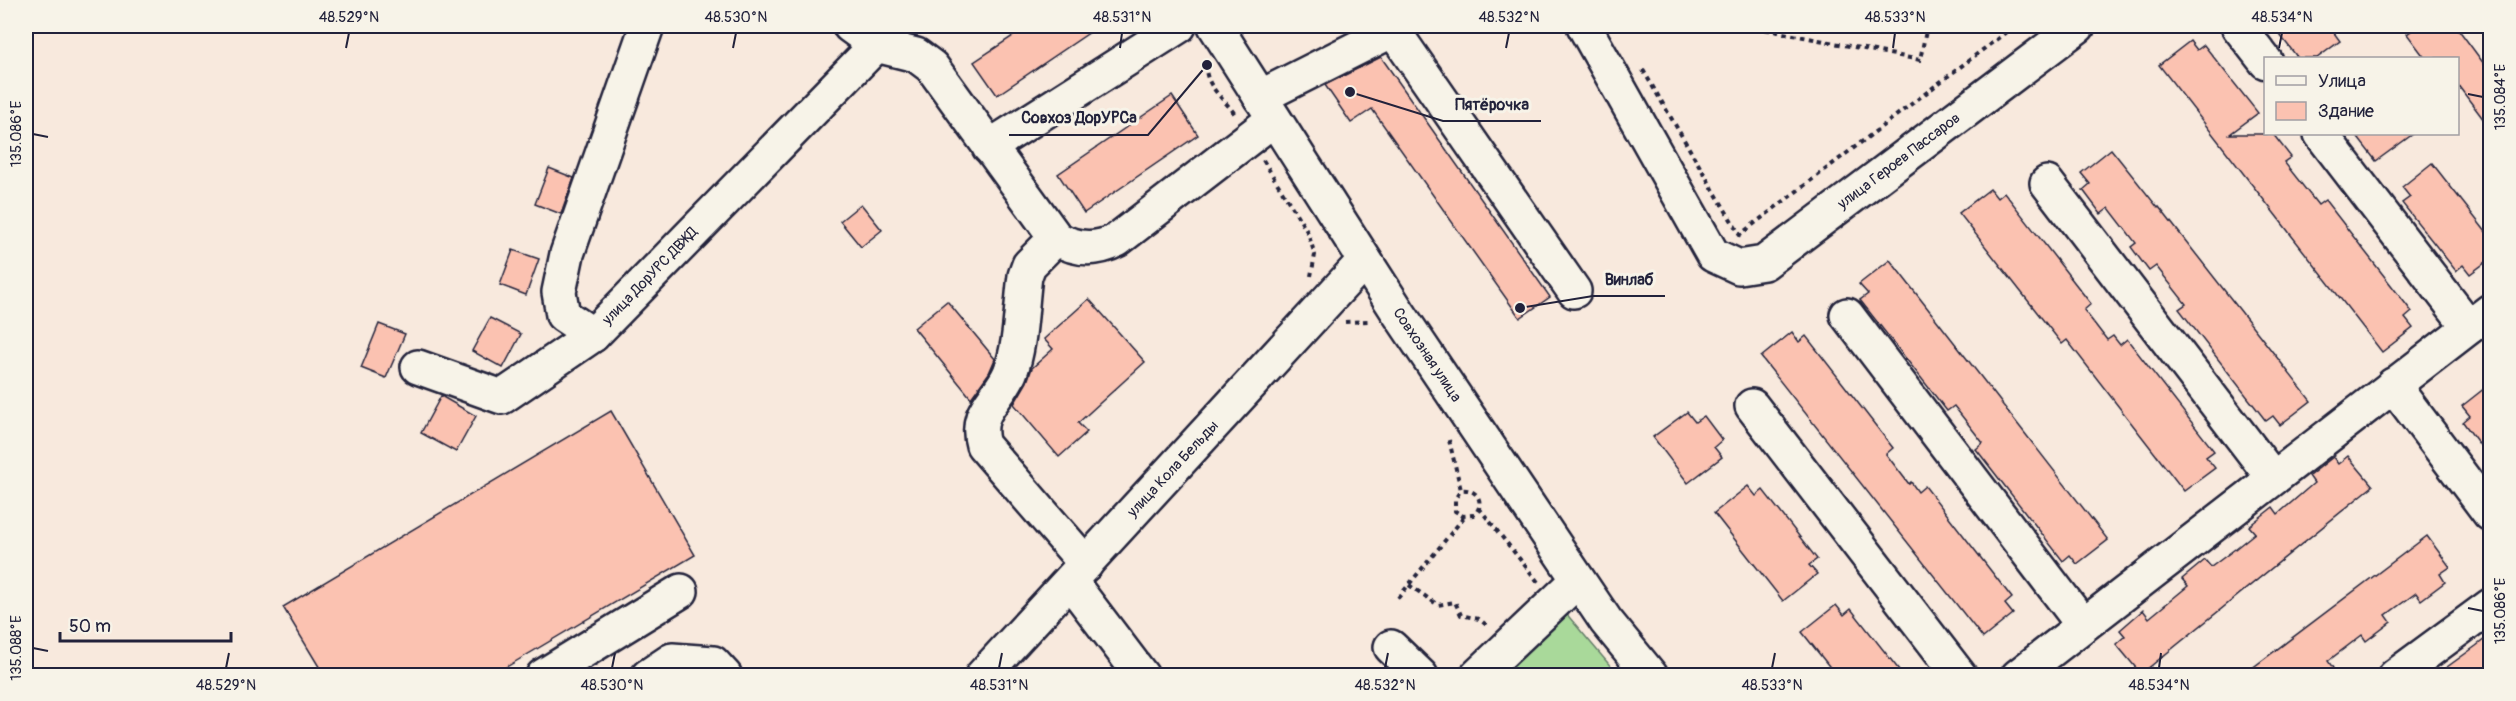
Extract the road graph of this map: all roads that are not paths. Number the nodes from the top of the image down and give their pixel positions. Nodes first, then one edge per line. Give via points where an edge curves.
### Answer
1 (647, 26) edge
2 (850, 26) edge
3 (1179, 26) edge
4 (1215, 26) edge
5 (1584, 26) edge
6 (2078, 26) edge
7 (2238, 26) edge
8 (1396, 28) edge
9 (885, 35) edge
10 (2264, 61) edge
11 (1261, 118) junction
12 (2322, 135) edge
13 (989, 147) junction
14 (2047, 183) dead end
15 (1056, 238) junction
16 (1364, 261) junction
17 (1574, 291) dead end
18 (1847, 315) dead end
19 (2480, 319) edge
20 (593, 335) junction
21 (418, 367) dead end
22 (2393, 385) junction
23 (1752, 406) dead end
24 (2273, 478) junction
25 (2490, 514) edge
26 (1078, 572) junction
27 (1578, 580) junction
28 (681, 591) dead end
29 (2490, 606) edge
30 (2083, 626) junction
31 (1391, 647) dead end
32 (543, 675) edge
33 (648, 675) edge
34 (725, 675) edge
35 (982, 675) edge
36 (1142, 675) edge
37 (1421, 675) edge
38 (1477, 675) edge
39 (1651, 675) edge
40 (1960, 675) edge
41 (2018, 675) edge
42 (2395, 675) edge

1 - 20 street, улица ДорУРС ДВЖД via 574,233 559,292 563,315
2 - 9 street
3 - 13 street
4 - 11 street, Совхозная улица
5 - 6 street, улица Героев Пассаров via 1713,255 1739,267 1764,263
7 - 10 street
8 - 11 street
8 - 17 street
9 - 13 street via 933,67
9 - 20 street, улица ДорУРС ДВЖД
11 - 15 street via 1108,245 1093,249
11 - 16 street, Совхозная улица
12 - 19 street
13 - 15 street
14 - 24 street
15 - 26 street via 1029,265 1010,374 981,418 979,432 983,445
16 - 26 street, улица Кола Бельды
16 - 27 street, Совхозная улица
18 - 30 street
19 - 22 street
20 - 21 street via 502,397
22 - 24 street
22 - 25 street
23 - 40 street
24 - 30 street
26 - 35 street, улица Кола Бельды
26 - 36 street
27 - 38 street
27 - 39 street, Совхозная улица
28 - 32 street
29 - 42 street
30 - 41 street
31 - 37 street
33 - 34 street via 672,660 713,663

